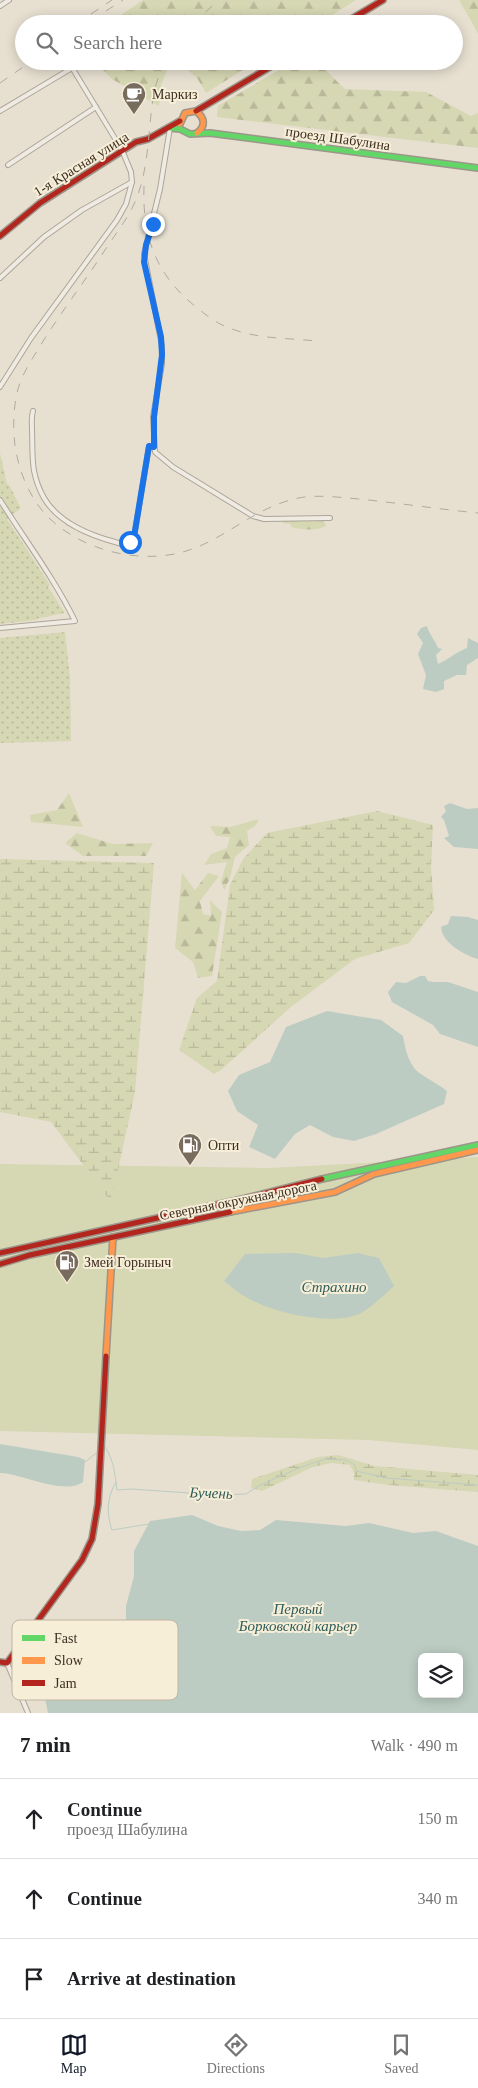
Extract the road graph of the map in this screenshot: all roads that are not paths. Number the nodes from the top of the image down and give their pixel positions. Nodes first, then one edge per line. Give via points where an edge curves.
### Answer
1 (9, 0) edge
2 (383, 0) edge
3 (0, 6) edge
4 (358, 15) edge
5 (69, 70) edge
6 (73, 70) edge
7 (265, 70) edge
8 (206, 105) junction
9 (96, 106) junction
10 (0, 111) edge
11 (196, 111) junction
12 (202, 116) junction
13 (180, 121) junction
14 (203, 127) junction
15 (170, 128) junction
16 (184, 130) junction
17 (210, 133) junction
18 (194, 134) junction
19 (122, 150) junction
20 (8, 165) dead end
21 (478, 168) edge
22 (132, 182) junction
23 (0, 236) edge
24 (0, 278) edge
25 (0, 387) edge
26 (33, 411) dead end
27 (154, 447) junction
28 (0, 500) edge
29 (330, 518) dead end
30 (0, 628) edge
31 (478, 1145) edge
32 (478, 1150) edge
33 (330, 1177) junction
34 (335, 1192) junction
35 (112, 1237) junction
36 (0, 1253) edge
37 (0, 1264) edge
38 (38, 1620) edge
39 (12, 1656) edge
40 (0, 1662) edge
41 (7, 1663) junction
42 (12, 1675) edge
43 (23, 1700) edge
44 (28, 1713) edge

1 - 3 street
2 - 4 street
5 - 10 street
6 - 9 street
7 - 8 street
8 - 11 street
8 - 12 street
9 - 19 street
9 - 20 street
11 - 12 street
11 - 13 street via 185,113
12 - 14 street
13 - 15 street, 1-я Красная улица
13 - 16 street
14 - 17 street
14 - 18 street
15 - 16 street, проезд Шабулина
15 - 19 street, 1-я Красная улица
15 - 27 street via 160,189 144,254 162,355 154,417
16 - 18 street, проезд Шабулина
17 - 18 street, проезд Шабулина
17 - 21 street, проезд Шабулина
19 - 22 street
19 - 23 street, 1-я Красная улица via 40,203
22 - 24 street via 82,210 44,237
22 - 25 street via 117,220 31,338
26 - 27 street via 31,461 45,499 74,526 105,539 125,544 134,537 149,446
27 - 29 street via 155,452 173,467 253,516 264,519
28 - 30 street via 75,621
31 - 33 street, Северная окружная дорога
32 - 34 street, Северная окружная дорога via 374,1174
33 - 34 street via 337,1177 342,1182
33 - 36 street, Северная окружная дорога
34 - 35 street, Северная окружная дорога
35 - 37 street, Северная окружная дорога
35 - 38 street via 95,1526 82,1560
39 - 41 street
40 - 41 street
41 - 42 street
43 - 44 street

